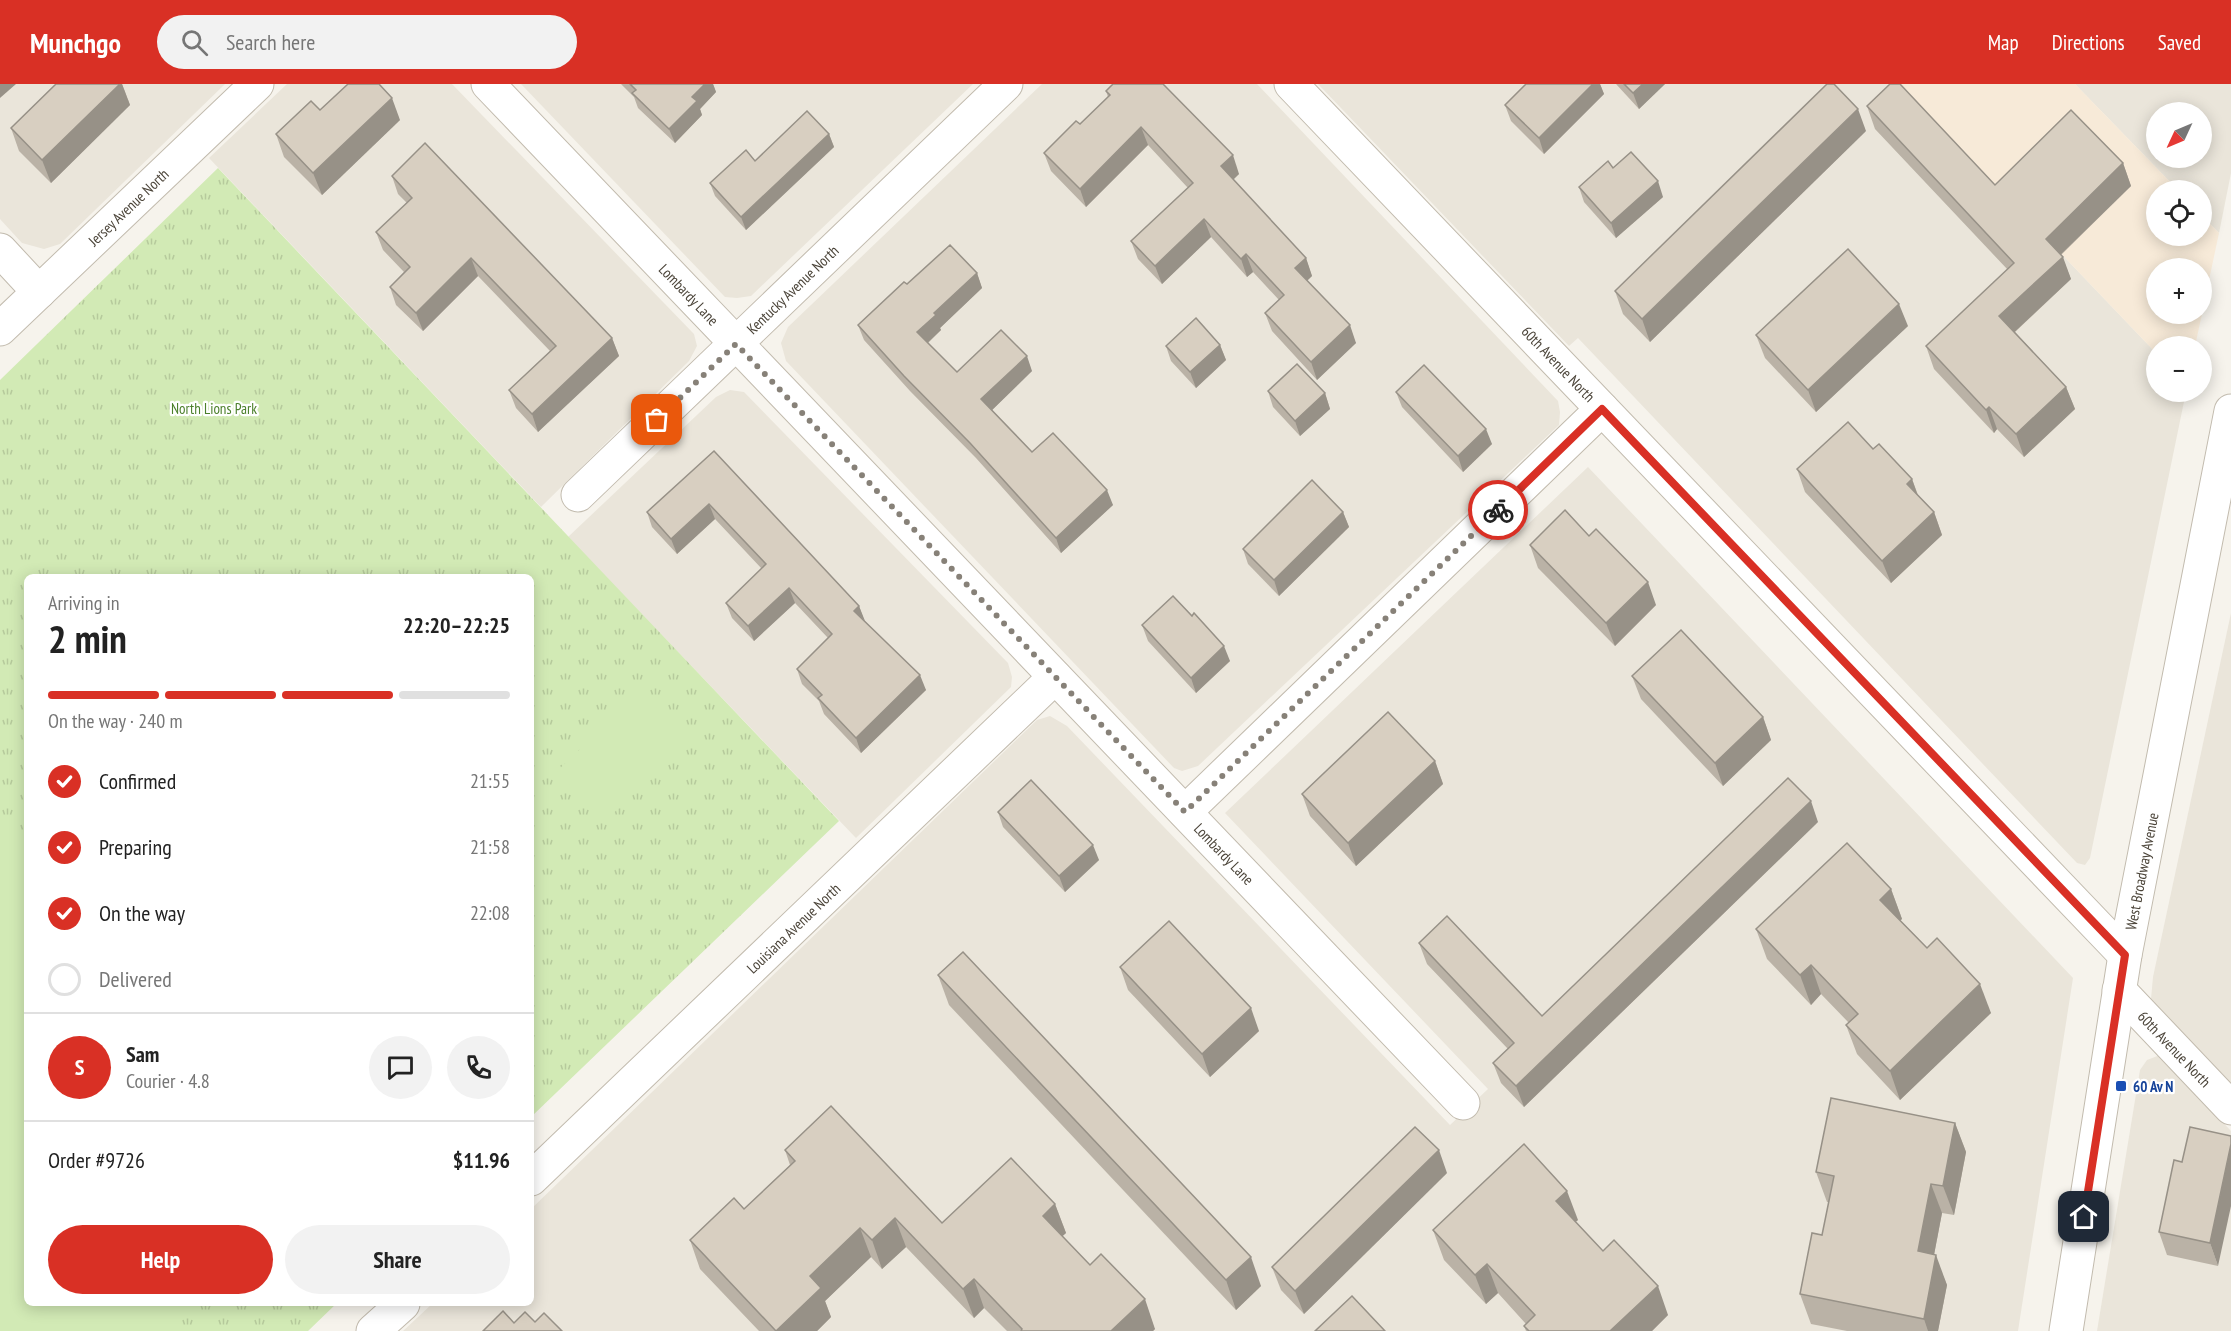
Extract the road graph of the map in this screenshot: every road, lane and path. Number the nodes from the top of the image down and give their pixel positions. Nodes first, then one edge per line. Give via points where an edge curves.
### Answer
1 (257, 84) edge
2 (488, 84) edge
3 (1006, 84) edge
4 (1292, 84) edge
5 (0, 250) edge
6 (39, 292) junction
7 (0, 329) edge
8 (736, 344) junction
9 (1602, 409) junction
10 (2231, 411) edge
11 (578, 495) dead end
12 (1055, 677) junction
13 (1185, 812) junction
14 (2125, 955) junction
15 (2119, 990) junction
16 (1462, 1103) dead end
17 (2231, 1107) edge
18 (534, 1176) edge
19 (401, 1306) edge
20 (374, 1331) edge
21 (2066, 1331) edge

1 - 6 street, Jersey Avenue North
2 - 8 street, Lombardy Lane
3 - 8 street, Kentucky Avenue North
4 - 9 street, 60th Avenue North
5 - 6 street
6 - 7 street, Jersey Avenue North
8 - 11 street, Kentucky Avenue North
8 - 12 street, Lombardy Lane
9 - 13 street
9 - 14 street, 60th Avenue North
10 - 14 street, West Broadway Avenue
12 - 13 street, Lombardy Lane
12 - 18 street, Louisiana Avenue North
13 - 16 street, Lombardy Lane
14 - 15 street, West Broadway Avenue
15 - 17 street, 60th Avenue North
15 - 21 street, West Broadway Avenue
19 - 20 street

